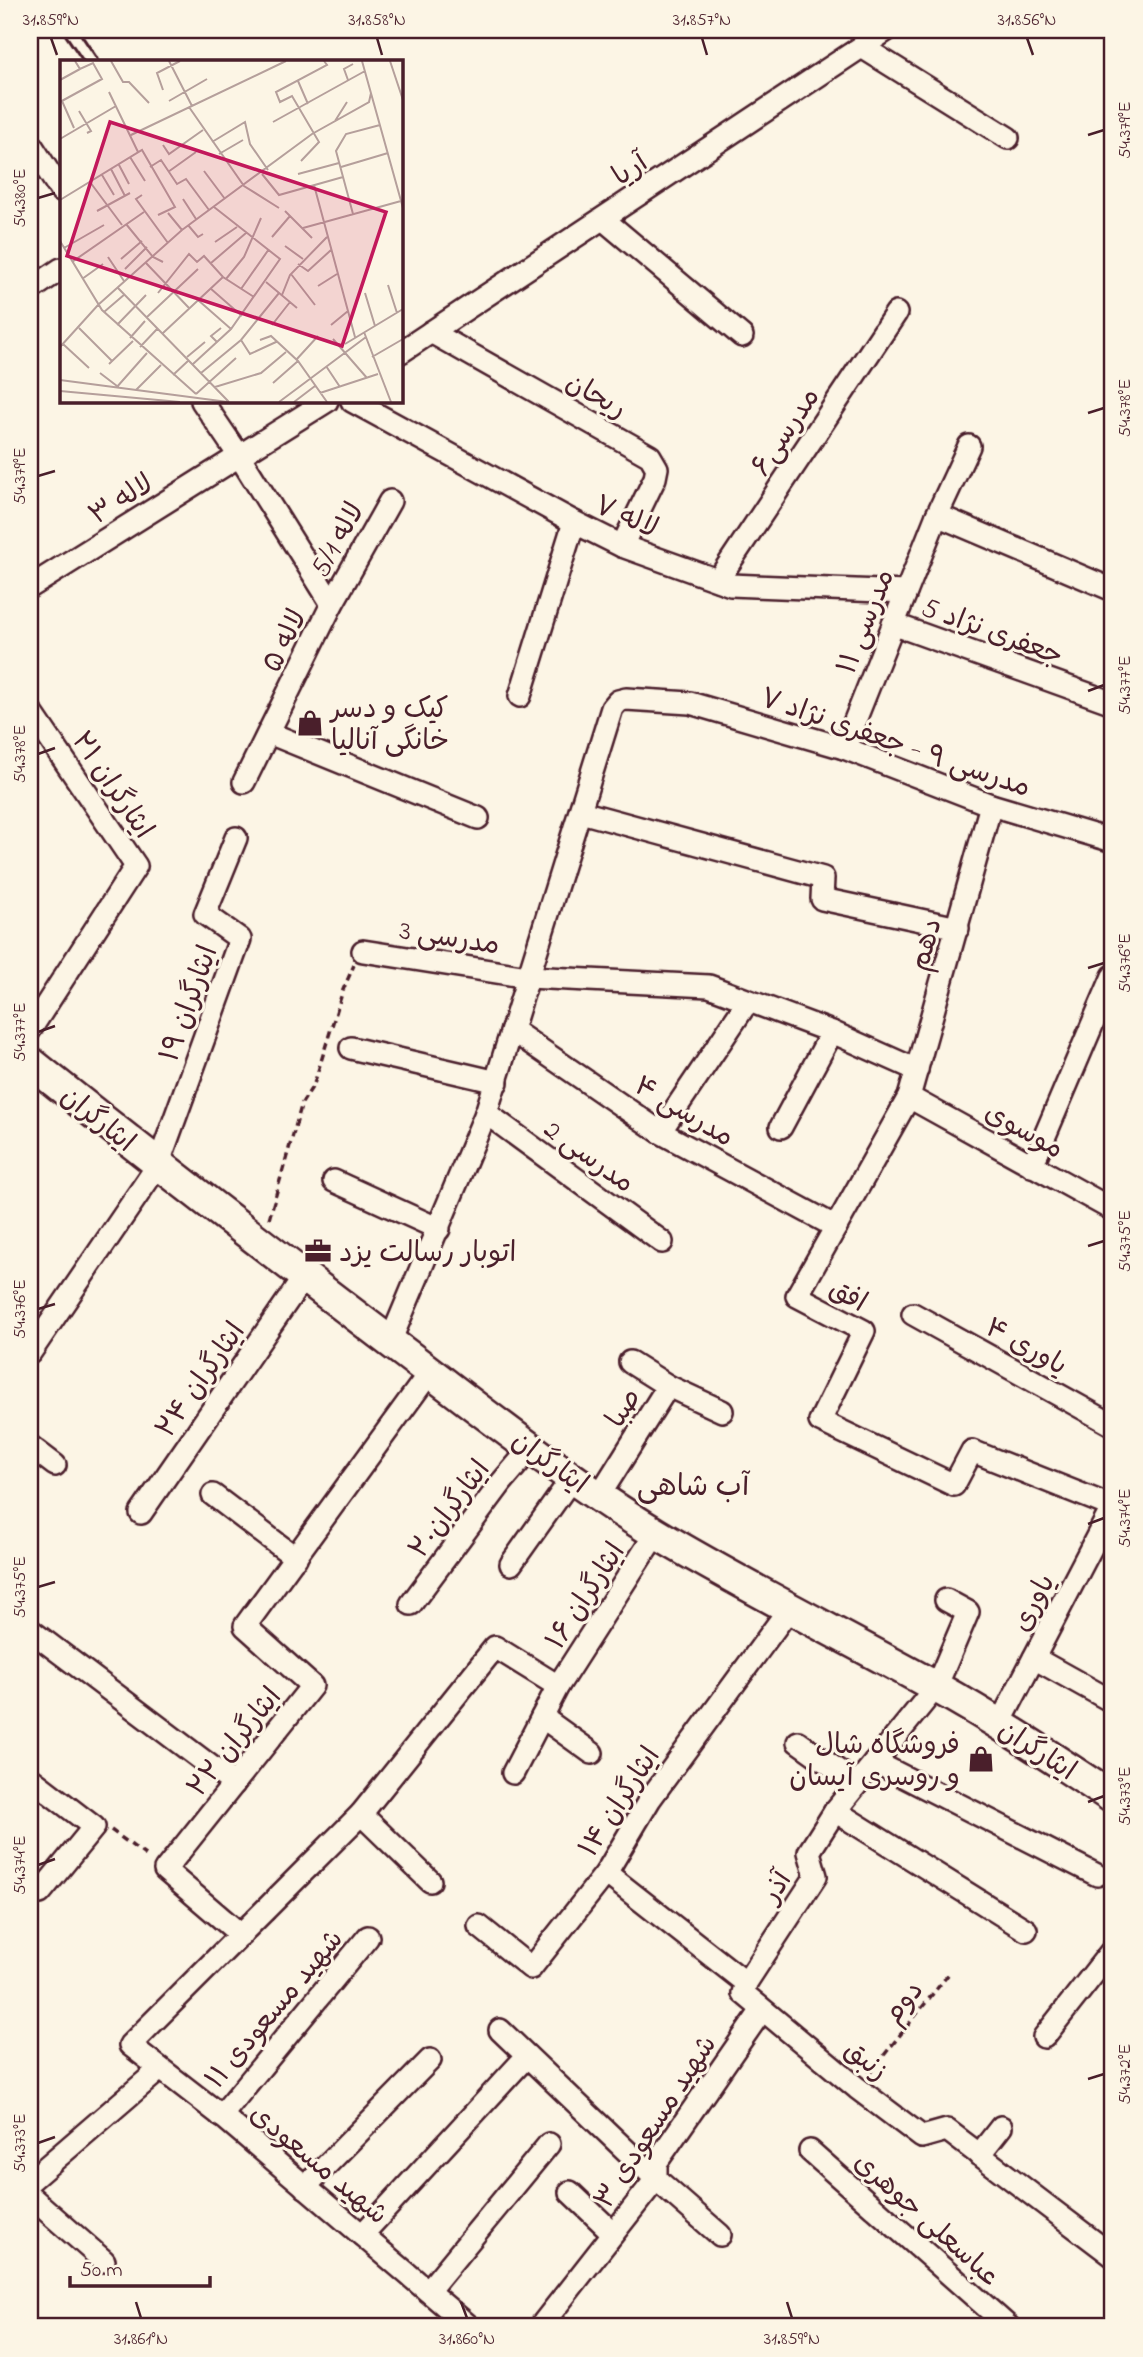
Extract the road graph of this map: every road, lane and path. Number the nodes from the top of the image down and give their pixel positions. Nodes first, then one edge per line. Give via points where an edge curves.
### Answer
1 (70, 30) edge
2 (887, 30) edge
3 (862, 47) junction
4 (90, 60) edge
5 (1008, 138) dead end
6 (30, 143) edge
7 (60, 189) edge
8 (603, 219) junction
9 (60, 270) edge
10 (30, 290) edge
11 (897, 313) dead end
12 (431, 332) junction
13 (742, 337) dead end
14 (402, 351) edge
15 (203, 402) edge
16 (325, 402) edge
17 (354, 402) edge
18 (969, 446) dead end
19 (240, 457) junction
20 (390, 501) dead end
21 (937, 515) junction
22 (574, 522) junction
23 (622, 546) junction
24 (718, 580) junction
25 (30, 587) edge
26 (1113, 590) edge
27 (906, 592) junction
28 (332, 604) junction
29 (894, 624) junction
30 (520, 696) dead end
31 (1113, 703) edge
32 (30, 710) edge
33 (269, 733) junction
34 (844, 748) junction
35 (244, 782) dead end
36 (991, 805) junction
37 (581, 812) junction
38 (478, 818) dead end
39 (236, 838) dead end
40 (1113, 841) edge
41 (958, 928) junction
42 (363, 951) joint
43 (1113, 976) edge
44 (528, 977) junction
45 (748, 1001) junction
46 (30, 1030) edge
47 (512, 1031) junction
48 (832, 1032) junction
49 (351, 1048) dead end
50 (30, 1062) edge
51 (917, 1070) junction
52 (497, 1082) junction
53 (909, 1097) junction
54 (486, 1113) junction
55 (781, 1127) dead end
56 (660, 1132) junction
57 (158, 1165) junction
58 (1032, 1166) junction
59 (334, 1181) dead end
60 (1113, 1210) edge
61 (836, 1227) junction
62 (439, 1229) junction
63 (662, 1242) dead end
64 (261, 1244) junction
65 (303, 1277) junction
66 (913, 1314) dead end
67 (390, 1342) junction
68 (30, 1353) edge
69 (631, 1362) dead end
70 (429, 1372) junction
71 (668, 1386) junction
72 (722, 1411) dead end
73 (1113, 1425) edge
74 (30, 1446) edge
75 (531, 1448) junction
76 (55, 1465) dead end
77 (572, 1478) junction
78 (213, 1495) dead end
79 (599, 1496) junction
80 (1113, 1506) edge
81 (141, 1513) dead end
82 (656, 1533) junction
83 (296, 1558) junction
84 (511, 1564) dead end
85 (946, 1600) dead end
86 (411, 1604) dead end
87 (789, 1609) junction
88 (30, 1630) edge
89 (1034, 1658) junction
90 (558, 1686) junction
91 (936, 1687) junction
92 (1113, 1702) edge
93 (542, 1717) junction
94 (1000, 1723) junction
95 (798, 1742) dead end
96 (592, 1753) dead end
97 (875, 1762) junction
98 (513, 1773) dead end
99 (30, 1778) edge
100 (234, 1784) junction
101 (857, 1784) junction
102 (1113, 1798) edge
103 (835, 1811) junction
104 (361, 1814) junction
105 (94, 1827) junction
106 (165, 1870) junction
107 (606, 1873) junction
108 (1097, 1875) dead end
109 (430, 1881) dead end
110 (40, 1894) dead end
111 (479, 1926) dead end
112 (1026, 1930) dead end
113 (241, 1936) junction
114 (368, 1937) dead end
115 (1113, 1950) edge
116 (951, 1972) dead end
117 (746, 1983) junction
118 (762, 2010) junction
119 (500, 2030) dead end
120 (1044, 2037) dead end
121 (527, 2056) junction
122 (430, 2060) dead end
123 (160, 2069) junction
124 (857, 2088) junction
125 (221, 2116) junction
126 (1001, 2127) dead end
127 (549, 2144) dead end
128 (810, 2151) dead end
129 (979, 2155) junction
130 (34, 2168) edge
131 (656, 2179) junction
132 (305, 2187) junction
133 (570, 2193) dead end
134 (30, 2196) edge
135 (613, 2233) junction
136 (362, 2235) junction
137 (720, 2235) dead end
138 (1113, 2256) edge
139 (104, 2261) dead end
140 (428, 2291) junction
141 (470, 2327) edge
142 (540, 2327) edge
143 (1009, 2327) edge

1 - 4 lane
2 - 3 street, آریا
3 - 5 street
3 - 8 street, آریا
6 - 7 street
8 - 12 street, آریا
8 - 13 street
9 - 10 street
11 - 24 street, مدرسی۶
12 - 14 street, آریا
12 - 23 street, ریحان via 650,456 657,468 655,478
15 - 19 street, لاله ۵
16 - 19 street
17 - 22 street, لاله ۷
18 - 21 street, مدرسی ۱۱
19 - 25 street, لاله ۳
19 - 28 street, لاله ۵
20 - 28 street, لاله 5/1
21 - 26 street
21 - 27 street, مدرسی ۱۱
22 - 23 street, لاله ۷
22 - 30 street
23 - 24 street, لاله ۷
24 - 27 street, لاله ۷ via 731,585
27 - 29 street, مدرسی ۱۱
28 - 33 street, لاله ۵
29 - 31 street, جعفری نژاد 5
29 - 34 street, مدرسی ۱۱
32 - 46 street, ایثارگران ۲۱ via 136,866
33 - 35 street, لاله ۵
33 - 38 street
34 - 36 street, مدرسی ۹ - جعفری نژاد ۷
34 - 37 street, مدرسی ۹ - جعفری نژاد ۷ via 690,704 626,699 612,708
36 - 40 street, مدرسی ۹ - جعفری نژاد ۷
36 - 41 street, دهم
37 - 41 street via 823,878 822,899
37 - 44 street
39 - 57 street, ایثارگران ۱‍۹ via 205,914 240,939
41 - 51 street, دهم
42 - 44 street, مدرسی 3
42 - 64 path via 343,990 314,1084 302,1103
43 - 58 street
44 - 45 street, مدرسی 3 via 709,986
44 - 47 street
45 - 48 street, مدرسی 3
45 - 56 street
47 - 52 street
47 - 56 street, مدرسی ۴
48 - 51 street, مدرسی 3
48 - 55 street
49 - 52 street
50 - 57 main road, ایثارگران
51 - 53 street, دهم
52 - 54 street
53 - 58 street, موسوی
53 - 61 street, افق
54 - 62 street
54 - 63 street, مدرسی 2
56 - 61 street, مدرسی ۴
57 - 64 main road, ایثارگران
57 - 68 street
58 - 60 street, موسوی
59 - 62 street
61 - 80 street, افق via 797,1296 864,1331 820,1420 954,1485 972,1451
62 - 67 street
64 - 65 main road, ایثارگران
65 - 67 main road, ایثارگران
65 - 81 street, ایثارگران ۲۴
66 - 73 street, یاوری ۴
67 - 70 main road, ایثارگران
69 - 71 street, صبا
70 - 75 main road, ایثارگران
70 - 83 street, ایثارگران ۲۲
71 - 72 street
71 - 79 street, صبا
74 - 76 street
75 - 77 main road, ایثارگران
75 - 86 street, ۲۰ایثارگران
77 - 79 main road, ایثارگران
77 - 84 street
78 - 83 street
79 - 82 main road, ایثارگران
80 - 89 street, یاوری
82 - 87 main road, ایثارگران
82 - 90 street, ایثارگران ۱۶
83 - 100 street, ایثارگران ۲۲ via 245,1626 313,1686
85 - 91 street, آذر via 968,1612
87 - 91 main road, ایثارگران
87 - 107 street, ایثارگران ۱۴ via 650,1799
88 - 100 street
89 - 92 street
89 - 94 street, یاوری
90 - 93 street, ایثارگران ۱۶
90 - 104 street via 495,1647
91 - 94 main road, ایثارگران
91 - 97 street, آذر
93 - 96 street
93 - 98 street, ایثارگران ۱۶
94 - 102 main road, ایثارگران
95 - 101 street
97 - 101 street, آذر
97 - 108 street
99 - 105 street
100 - 106 street, ایثارگران ۲۲
101 - 103 street, آذر
103 - 112 street
103 - 117 street, آذر via 808,1852 816,1875
104 - 109 street
104 - 113 street
105 - 106 path via 113,1830
105 - 110 street
106 - 113 street
107 - 111 street, ایثارگران ۱۴ via 531,1968
107 - 117 street, زنبق
113 - 123 street, شهید مسعودی via 130,2045
114 - 125 street, شهید مسعودی ۱۱
115 - 120 street
116 - 124 path, دوم
117 - 118 street, زنبق via 743,1993
118 - 124 street, زنبق
118 - 131 street, شهید مسعودی ۳ via 656,2162
119 - 121 street
121 - 131 street
121 - 136 street
122 - 132 street
123 - 125 street, شهید مسعودی
123 - 130 street
124 - 129 street, زنبق via 922,2137 947,2130
125 - 132 street, شهید مسعودی
126 - 129 street
127 - 140 street
128 - 143 street, عباسعلی جوهری
129 - 138 street, زنبق
131 - 135 street, شهید مسعودی ۳
131 - 137 street
132 - 136 street, شهید مسعودی
133 - 135 street
134 - 139 street
135 - 142 street, شهید مسعودی ۳
136 - 140 street, شهید مسعودی
140 - 141 street, شهید مسعودی

